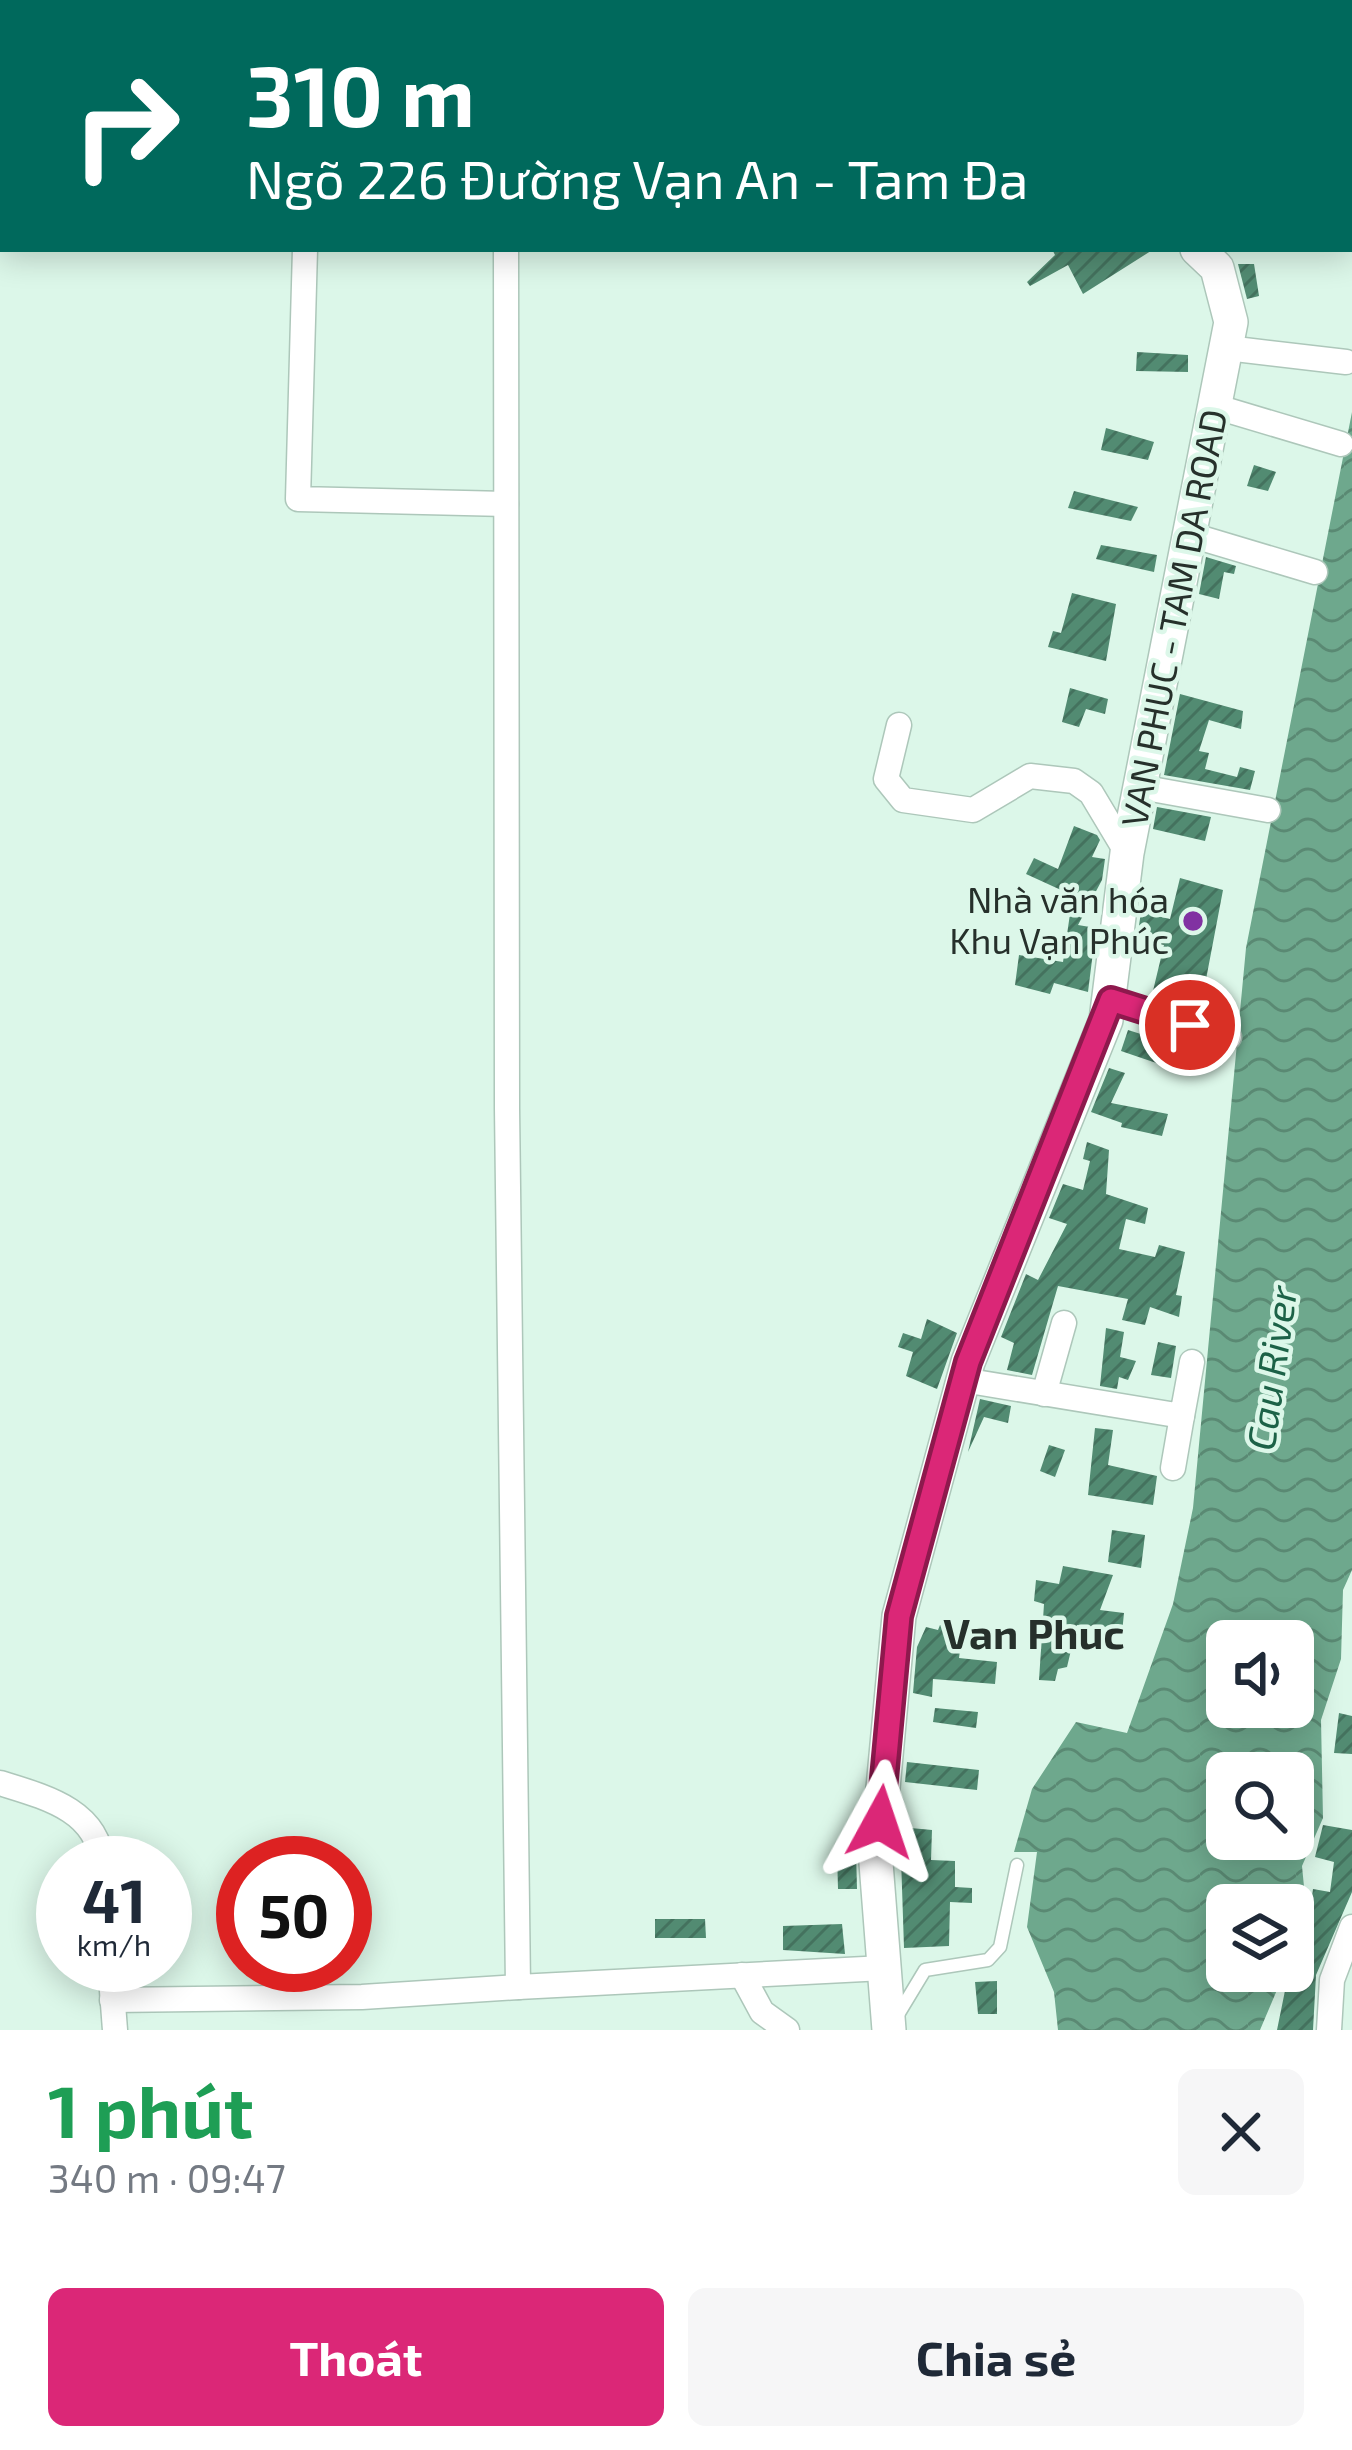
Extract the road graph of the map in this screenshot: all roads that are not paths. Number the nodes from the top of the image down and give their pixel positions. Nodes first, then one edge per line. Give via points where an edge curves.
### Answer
1 (305, 252) edge
2 (506, 252) edge
3 (1200, 252) edge
4 (1227, 348) junction
5 (1346, 362) dead end
6 (1216, 407) junction
7 (1341, 444) dead end
8 (506, 504) junction
9 (1191, 535) junction
10 (1316, 572) dead end
11 (898, 725) dead end
12 (1140, 787) junction
13 (1268, 810) dead end
14 (1127, 853) junction
15 (1111, 1000) junction
16 (1229, 1037) dead end
17 (1064, 1322) dead end
18 (1192, 1361) dead end
19 (963, 1380) junction
20 (1044, 1394) junction
21 (1182, 1416) junction
22 (1173, 1468) dead end
23 (0, 1783) edge
24 (97, 1836) edge
25 (1017, 1865) dead end
26 (1351, 1934) edge
27 (884, 1968) junction
28 (742, 1975) junction
29 (518, 1987) junction
30 (112, 1992) edge
31 (112, 2000) junction
32 (115, 2030) edge
33 (751, 2030) edge
34 (787, 2030) edge
35 (889, 2030) edge
36 (1329, 2030) edge

1 - 8 street via 298,499
2 - 8 street
3 - 4 main road, VAN PHUC - TAM DA ROAD via 1217,268 1226,296
4 - 5 street
4 - 6 main road, VAN PHUC - TAM DA ROAD
6 - 7 street
6 - 9 main road, VAN PHUC - TAM DA ROAD
8 - 29 street
9 - 10 street
9 - 12 main road, VAN PHUC - TAM DA ROAD
11 - 14 street via 886,779 903,800 973,810 1030,776 1054,776 1091,793
12 - 13 street
12 - 14 main road, VAN PHUC - TAM DA ROAD
14 - 15 main road, VAN PHUC - TAM DA ROAD
15 - 16 street
15 - 19 main road, VAN PHUC - TAM DA ROAD
17 - 20 street
18 - 21 street
19 - 20 street
19 - 27 main road, VAN PHUC - TAM DA ROAD via 899,1616 876,1863
20 - 21 street
21 - 22 street
23 - 24 street via 83,1816
25 - 35 lane via 1000,1947 988,1960 925,1970
26 - 36 street via 1332,1979
27 - 28 street
27 - 35 main road, VAN PHUC - TAM DA ROAD
28 - 29 street
28 - 33 street
28 - 34 street via 762,2012
29 - 31 street
30 - 31 street
31 - 32 street

